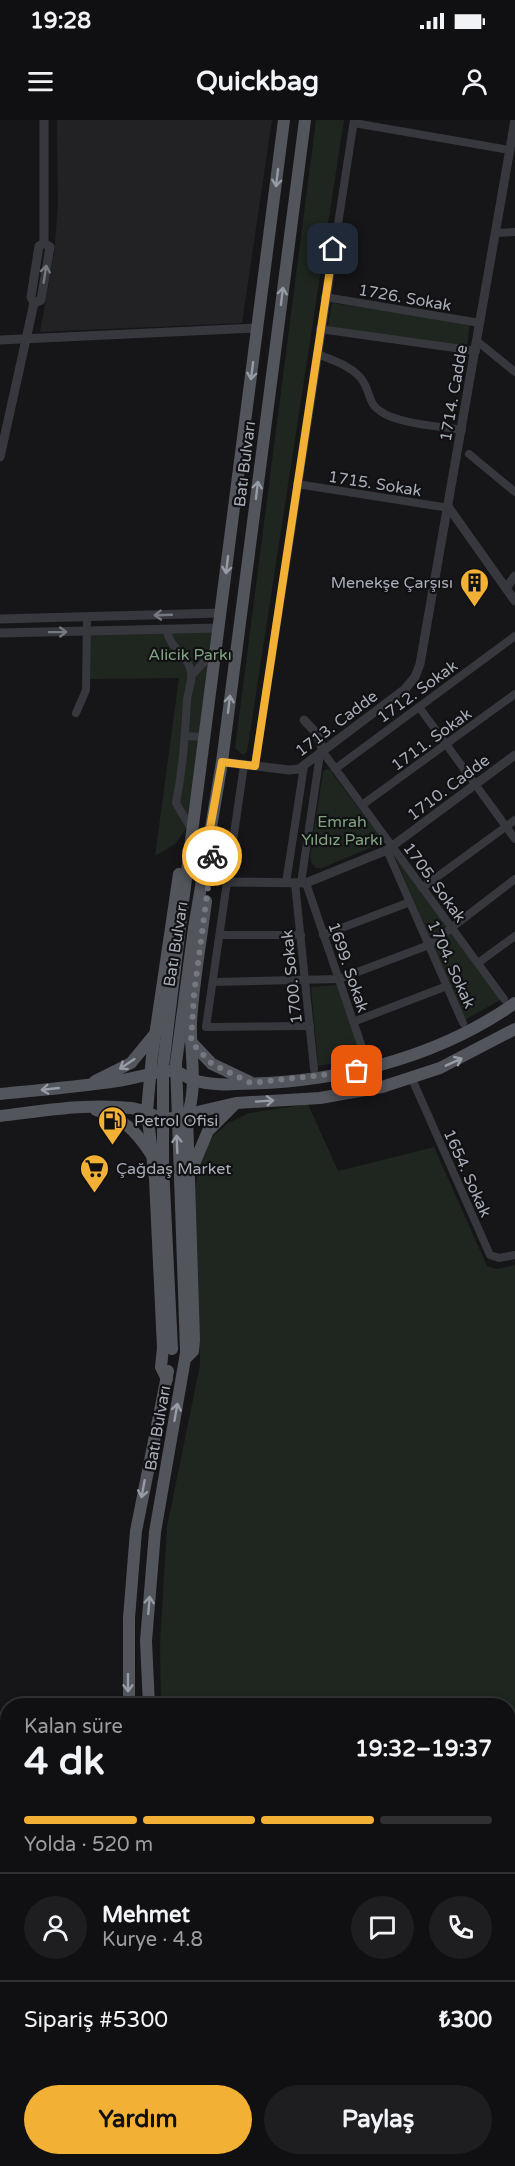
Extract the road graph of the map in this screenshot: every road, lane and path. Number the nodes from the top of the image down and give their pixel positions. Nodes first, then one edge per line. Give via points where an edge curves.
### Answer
1 (44, 120) edge
2 (285, 120) edge
3 (305, 120) edge
4 (515, 120) edge
5 (354, 122) edge
6 (510, 150) junction
7 (515, 232) edge
8 (496, 233) junction
9 (325, 297) junction
10 (480, 323) junction
11 (258, 328) junction
12 (320, 329) junction
13 (27, 339) junction
14 (0, 340) edge
15 (476, 346) junction
16 (317, 354) junction
17 (515, 372) edge
18 (462, 430) junction
19 (469, 454) dead end
20 (0, 457) edge
21 (297, 484) junction
22 (515, 492) edge
23 (449, 508) junction
24 (515, 576) edge
25 (506, 588) junction
26 (515, 601) edge
27 (221, 613) junction
28 (87, 617) junction
29 (0, 619) edge
30 (219, 628) junction
31 (167, 629) junction
32 (87, 631) junction
33 (0, 633) edge
34 (515, 636) edge
35 (217, 648) junction
36 (418, 670) joint
37 (192, 675) junction
38 (515, 694) edge
39 (419, 706) junction
40 (76, 713) dead end
41 (303, 720) dead end
42 (186, 736) junction
43 (205, 737) junction
44 (446, 744) junction
45 (321, 753) junction
46 (515, 755) edge
47 (222, 762) junction
48 (244, 765) junction
49 (255, 766) junction
50 (304, 766) junction
51 (335, 769) junction
52 (476, 784) junction
53 (196, 806) junction
54 (362, 806) junction
55 (515, 820) edge
56 (189, 825) junction
57 (506, 826) junction
58 (209, 834) junction
59 (515, 838) edge
60 (390, 848) junction
61 (515, 879) edge
62 (227, 882) junction
63 (297, 883) junction
64 (422, 888) junction
65 (410, 902) junction
66 (450, 926) junction
67 (219, 935) junction
68 (301, 935) junction
69 (323, 935) junction
70 (515, 936) edge
71 (429, 945) junction
72 (478, 963) junction
73 (339, 979) junction
74 (213, 982) junction
75 (305, 982) junction
76 (447, 986) junction
77 (509, 1001) edge
78 (353, 1022) junction
79 (463, 1023) dead end
80 (310, 1026) junction
81 (515, 1029) edge
82 (156, 1032) junction
83 (191, 1042) junction
84 (366, 1059) dead end
85 (315, 1069) dead end
86 (149, 1076) junction
87 (191, 1079) junction
88 (411, 1079) junction
89 (251, 1083) junction
90 (90, 1085) junction
91 (0, 1094) edge
92 (236, 1103) junction
93 (90, 1107) junction
94 (147, 1111) junction
95 (0, 1116) edge
96 (187, 1116) junction
97 (152, 1154) junction
98 (189, 1178) junction
99 (515, 1255) edge
100 (186, 1354) junction
101 (166, 1379) junction
102 (129, 1698) edge
103 (149, 1698) edge

1 - 13 street via 44,243 50,247 41,300 34,303
2 -> 11 main road, Batı Bulvarı
47 -> 3 main road, Batı Bulvarı
4 - 6 street, 1714. Cadde
5 - 6 street
5 - 9 street
6 - 8 street, 1714. Cadde
7 - 8 street
8 - 10 street, 1714. Cadde
9 - 10 street, 1726. Sokak
9 - 12 street
10 - 15 street, 1714. Cadde
11 - 13 street
11 -> 27 main road, Batı Bulvarı
12 - 15 street
12 - 16 street
13 - 14 street
13 - 20 street
15 - 17 street
15 - 18 street, 1714. Cadde
16 - 18 street via 342,364 364,382 369,399 381,412 409,422
16 - 21 street
18 - 23 street, 1714. Cadde
19 - 22 street
21 - 23 street, 1715. Sokak
21 - 49 street
23 - 25 street
23 - 36 street, 1714. Cadde
24 - 25 street
25 - 26 street
27 -> 28 street
27 - 30 main road, Batı Bulvarı
28 - 29 street
28 - 32 street
30 - 31 street
30 - 35 main road, Batı Bulvarı
31 - 32 street
31 - 37 street via 168,640 190,666
33 -> 32 street
32 - 40 street via 86,690
34 - 39 street, 1712. Sokak
35 - 37 street
35 - 43 main road, Batı Bulvarı
36 - 45 street, 1713. Cadde via 405,689
37 - 42 street
38 - 44 street, 1711. Sokak
39 - 44 street
39 - 51 street, 1712. Sokak
41 - 45 street via 318,735
42 - 43 street
42 - 56 street via 176,803
43 - 53 main road, Batı Bulvarı
44 - 52 street
44 - 54 street, 1711. Sokak
45 - 50 street, 1713. Cadde
45 - 51 street, 1705. Sokak
45 - 63 street
46 - 52 street, 1710. Cadde
47 - 48 street, 1713. Cadde
47 - 58 main road, Batı Bulvarı
48 - 49 street, 1713. Cadde
48 - 62 street
49 - 50 street, 1713. Cadde via 289,770
50 - 63 street
51 - 54 street, 1705. Sokak
52 - 57 street
52 - 60 street, 1710. Cadde
53 - 56 main road
53 - 101 main road, Batı Bulvarı, bridge via 163,1067 163,1167 172,1349
54 - 60 street, 1705. Sokak
55 - 57 street
56 - 82 main road via 173,902
57 - 59 street
57 - 64 street
58 - 83 main road via 213,849
100 -> 58 main road, Batı Bulvarı, bridge via 176,1063
60 - 63 street, 1710. Cadde
60 - 64 street, 1705. Sokak
60 - 65 street, 1704. Sokak
61 - 66 street
62 - 63 street, 1710. Cadde
62 - 67 street
63 - 68 street, 1700. Sokak
63 - 69 street, 1699. Sokak
64 - 66 street, 1705. Sokak
65 - 69 street
65 - 71 street, 1704. Sokak
66 - 71 street
66 - 72 street, 1705. Sokak
67 - 68 street
67 - 74 street
68 - 75 street, 1700. Sokak
69 - 73 street, 1699. Sokak
70 - 72 street
71 - 73 street
71 - 76 street, 1704. Sokak
72 - 77 street, 1705. Sokak
73 - 75 street
73 - 78 street, 1699. Sokak
74 - 75 street
74 - 80 street via 206,1027
75 - 80 street, 1700. Sokak
76 - 78 street
76 - 79 street, 1704. Sokak
77 - 89 main road via 468,1033 393,1062 345,1073
78 - 84 street, 1699. Sokak
80 - 85 street, 1700. Sokak
88 -> 81 main road via 468,1055
82 - 86 main road
82 -> 90 main road via 131,1063
83 - 87 main road
83 - 89 main road via 212,1064
86 - 87 main road via 183,1072
86 - 90 main road
86 - 94 main road
87 - 89 main road
87 - 96 main road via 192,1101
92 -> 88 main road via 353,1093
88 - 99 street, 1654. Sokak via 490,1255
90 -> 91 main road
92 - 96 main road
92 - 98 main road via 208,1131
93 - 94 main road
93 - 95 main road
93 - 97 main road via 125,1122
94 - 96 main road via 158,1118
94 - 97 main road
96 - 98 main road
97 - 101 main road via 164,1348 161,1367
98 - 100 main road via 194,1340 193,1352
103 -> 100 main road, Batı Bulvarı via 146,1641 155,1532
101 -> 102 main road, Batı Bulvarı via 136,1531 129,1617

